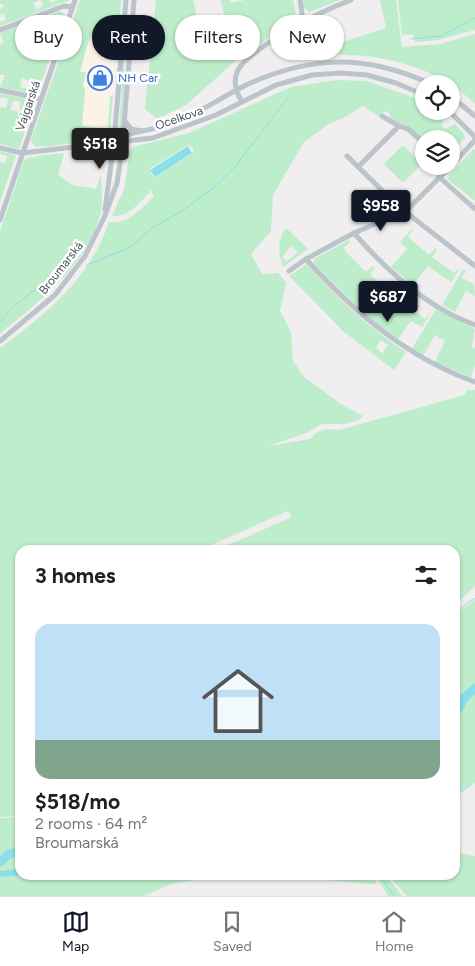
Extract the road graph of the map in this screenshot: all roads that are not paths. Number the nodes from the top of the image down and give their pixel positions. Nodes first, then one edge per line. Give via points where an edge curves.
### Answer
1 (75, 0) edge
2 (126, 0) edge
3 (134, 0) edge
4 (300, 0) edge
5 (352, 0) edge
6 (73, 7) junction
7 (124, 15) edge
8 (133, 15) edge
9 (302, 15) edge
10 (315, 15) edge
11 (0, 30) edge
12 (270, 42) edge
13 (119, 60) edge
14 (129, 60) edge
15 (415, 78) edge
16 (0, 90) edge
17 (236, 91) junction
18 (415, 91) edge
19 (41, 99) junction
20 (242, 102) junction
21 (460, 104) edge
22 (382, 116) dead end
23 (475, 116) edge
24 (124, 118) junction
25 (457, 120) edge
26 (401, 126) junction
27 (147, 131) junction
28 (415, 136) edge
29 (123, 139) junction
30 (474, 140) edge
31 (114, 141) junction
32 (0, 148) edge
33 (22, 153) junction
34 (460, 155) edge
35 (346, 156) dead end
36 (358, 167) junction
37 (439, 177) joint
38 (2, 208) edge
39 (475, 209) edge
40 (406, 211) junction
41 (104, 218) junction
42 (0, 220) edge
43 (354, 233) junction
44 (306, 259) junction
45 (475, 266) edge
46 (289, 271) dead end
47 (475, 325) edge
48 (0, 341) edge
49 (475, 382) edge

1 - 6 street, Vajgarská
2 - 7 street, Broumarská
3 - 8 street, Broumarská
4 - 9 street
5 - 10 street
6 - 11 street via 64,6
6 - 19 street, Vajgarská
12 - 17 street via 237,71
13 - 31 street, Broumarská
14 - 24 street, Broumarská
15 - 17 street, Ocelkova via 376,64 335,62 287,68
16 - 19 street
17 - 20 street
17 - 27 street, Ocelkova via 176,122
18 - 20 street, Ocelkova via 382,78 341,73 299,78
19 - 33 street, Vajgarská
20 - 29 street, Ocelkova via 186,128 153,138
21 - 23 street
22 - 26 street
24 - 27 street via 131,129
24 - 29 street, Broumarská
25 - 30 street
26 - 28 street
26 - 36 street
27 - 29 street, Ocelkova
29 - 31 street, Ocelkova
29 - 41 street, Broumarská via 117,183
30 - 34 street
31 - 33 street, Ocelkova
31 - 41 street, Broumarská
32 - 33 street
33 - 38 street, Vajgarská
35 - 36 street
36 - 40 street
37 - 39 street
37 - 40 street
38 - 42 street, Vajgarská
40 - 43 street
40 - 45 street
41 - 48 street, Broumarská via 86,256 55,295
43 - 44 street
43 - 47 street via 411,287 437,306
44 - 46 street
44 - 49 street via 347,302 393,340 422,359

